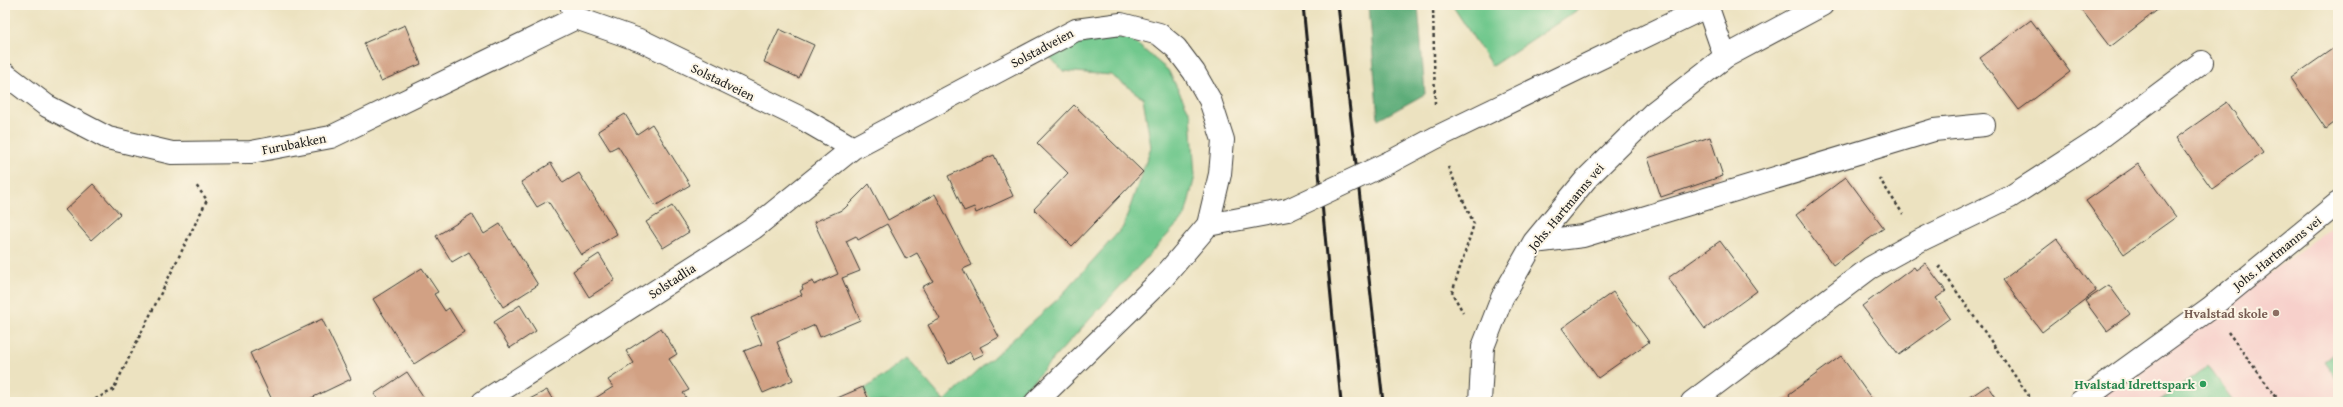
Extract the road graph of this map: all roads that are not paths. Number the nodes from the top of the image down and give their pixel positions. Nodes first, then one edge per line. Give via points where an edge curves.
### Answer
1 (1708, 5) edge
2 (1822, 5) edge
3 (574, 12) edge
4 (1725, 57) junction
5 (2202, 62) dead end
6 (5, 74) edge
7 (1984, 125) dead end
8 (854, 148) junction
9 (2338, 203) edge
10 (1208, 225) junction
11 (1534, 242) junction
12 (483, 402) edge
13 (1036, 402) edge
14 (1480, 402) edge
15 (1692, 402) edge
16 (2080, 402) edge

1 - 4 street
1 - 10 street, bridge via 1288,210
2 - 4 street, Johs. Hartmanns vei
3 - 6 street, Furubakken via 331,137 251,152 172,154 108,138 47,106
3 - 8 street, Solstadveien via 803,119
4 - 11 street, Johs. Hartmanns vei via 1653,113 1587,178
5 - 15 street via 2092,144 2010,197 1870,268
7 - 11 street via 1934,130 1583,236
8 - 10 street, Solstadveien via 1076,30 1121,24 1159,34 1176,48 1210,100 1223,140 1220,174
8 - 12 street, Solstadlia via 754,228
9 - 16 street, Johs. Hartmanns vei via 2210,308
10 - 13 street, Solstadveien via 1162,279
11 - 14 street, Johs. Hartmanns vei via 1502,298 1483,347

